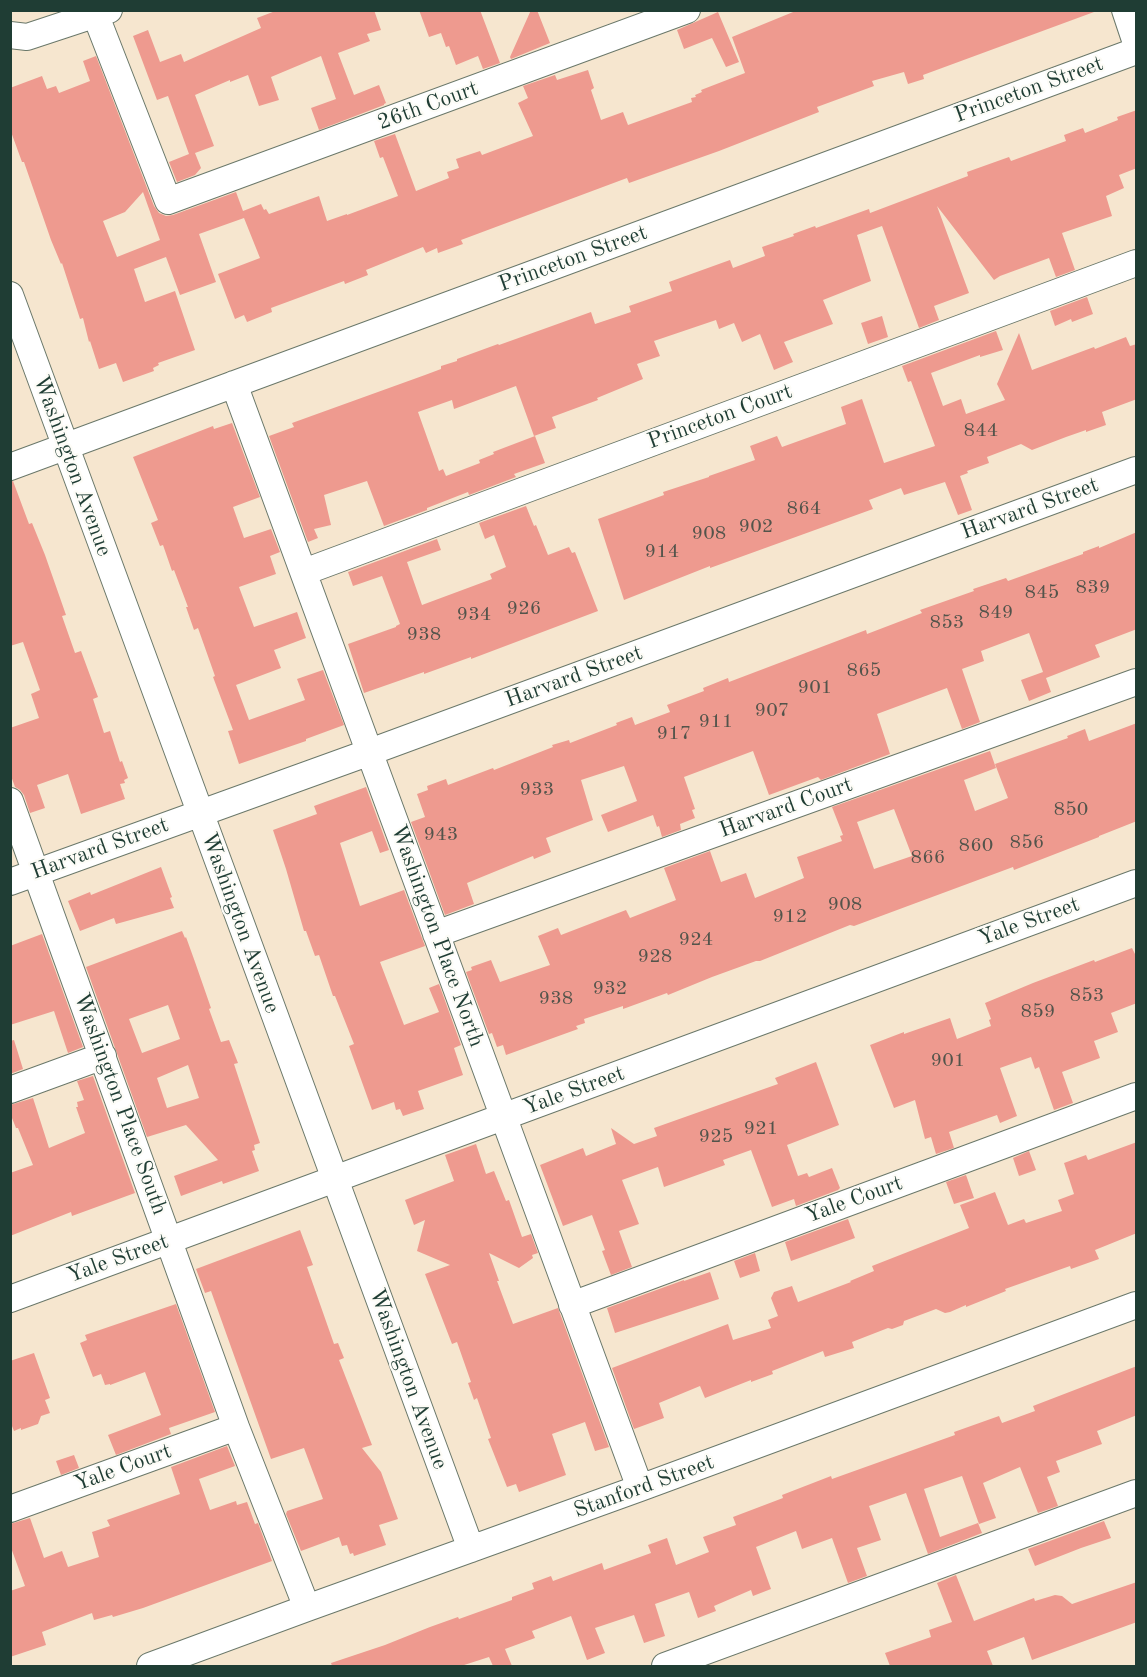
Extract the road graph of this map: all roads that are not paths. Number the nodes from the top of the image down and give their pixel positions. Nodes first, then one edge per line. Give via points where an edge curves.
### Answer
1 (687, 10) edge
2 (1125, 10) edge
3 (103, 13) edge
4 (16, 42) edge
5 (1137, 43) edge
6 (1137, 51) edge
7 (1137, 262) edge
8 (10, 295) edge
9 (234, 384) junction
10 (65, 447) junction
11 (10, 467) edge
12 (1137, 470) edge
13 (304, 572) junction
14 (1137, 682) edge
15 (370, 752) junction
16 (10, 801) edge
17 (199, 813) junction
18 (36, 872) junction
19 (10, 882) edge
20 (1137, 883) edge
21 (436, 934) junction
22 (103, 1056) junction
23 (10, 1090) edge
24 (1137, 1096) edge
25 (503, 1117) junction
26 (334, 1179) junction
27 (168, 1240) junction
28 (10, 1299) edge
29 (572, 1305) junction
30 (1137, 1305) edge
31 (236, 1427) junction
32 (640, 1488) junction
33 (1137, 1493) edge
34 (10, 1509) edge
35 (471, 1549) junction
36 (307, 1608) junction
37 (150, 1666) edge
38 (665, 1666) edge

1 - 3 street, 26th Court via 168,201
2 - 5 street
3 - 4 street
6 - 9 street, Princeton Street
7 - 13 street, Princeton Court
8 - 10 street, Washington Avenue
9 - 10 street, Princeton Street
9 - 13 street, Washington Place North
10 - 11 street, Princeton Street
10 - 17 street, Washington Avenue
12 - 15 street, Harvard Street
13 - 15 street, Washington Place North
14 - 21 street, Harvard Court
15 - 17 street, Harvard Street
15 - 21 street, Washington Place North
16 - 18 street, Washington Place South
17 - 18 street, Harvard Street
17 - 26 street, Washington Avenue
18 - 19 street, Harvard Street
18 - 22 street, Washington Place South
20 - 25 street, Yale Street
21 - 25 street, Washington Place North
22 - 23 street
22 - 27 street, Washington Place South
24 - 29 street, Yale Court
25 - 26 street, Yale Street
25 - 29 street, Washington Place North
26 - 27 street, Yale Street
26 - 35 street, Washington Avenue
27 - 28 street, Yale Street
27 - 31 street, Washington Place South
29 - 32 street, Washington Place North
30 - 32 street, Stanford Street
31 - 34 street, Yale Court
31 - 36 street, Washington Place South
32 - 35 street, Stanford Street
33 - 38 street
35 - 36 street, Stanford Street
36 - 37 street, Stanford Street

